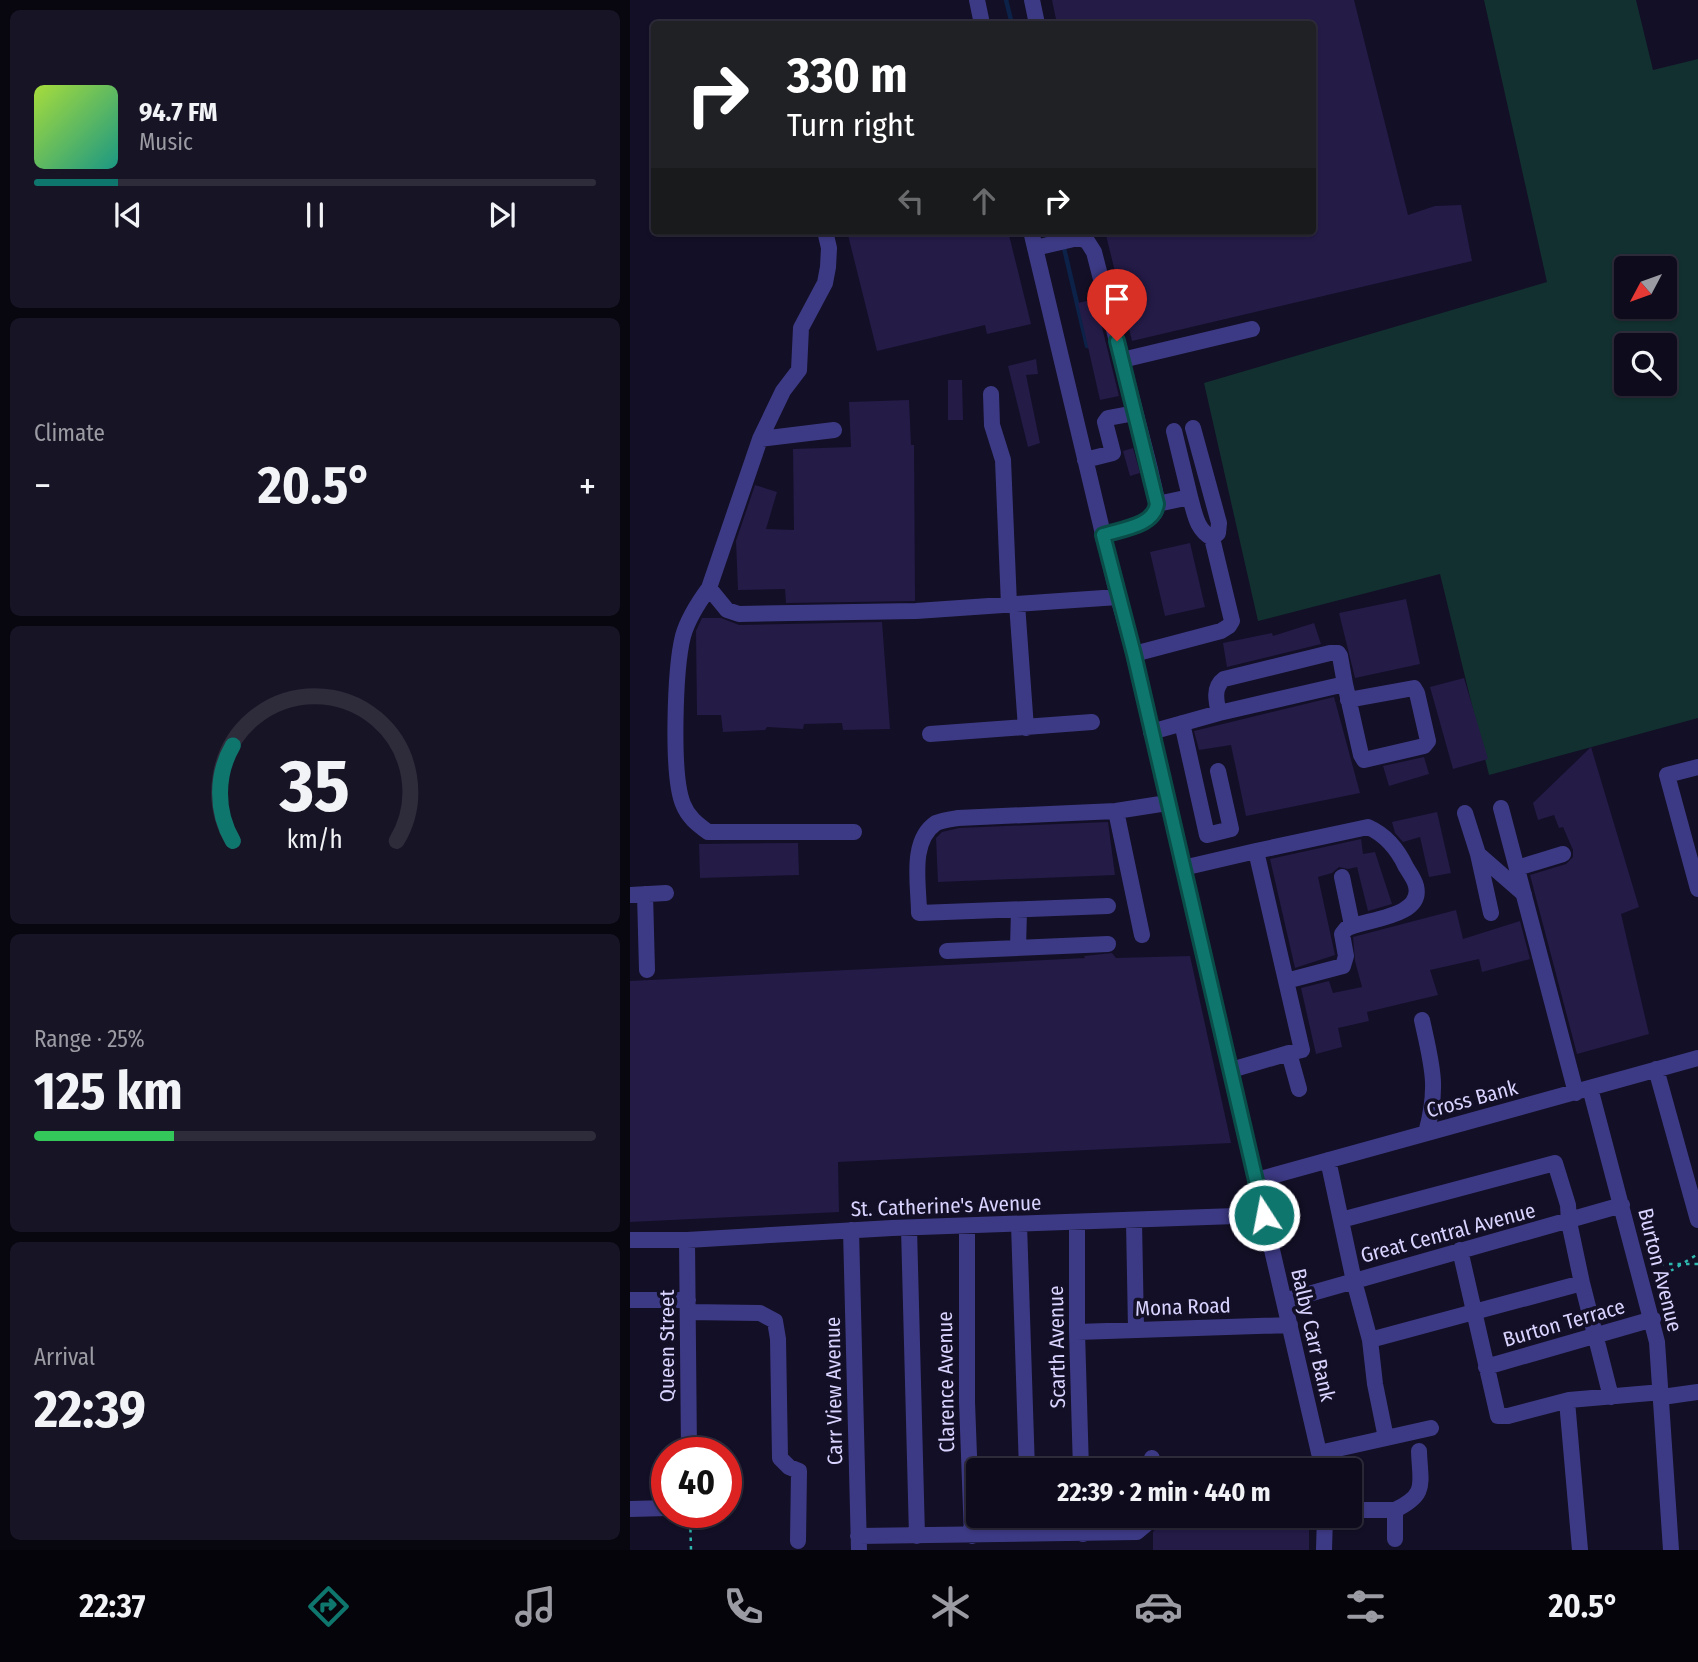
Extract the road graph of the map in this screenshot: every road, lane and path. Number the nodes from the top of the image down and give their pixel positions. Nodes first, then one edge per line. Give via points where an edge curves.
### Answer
1 (976, 0) edge
2 (1032, 0) edge
3 (981, 21) edge
4 (1036, 21) edge
5 (826, 235) edge
6 (1032, 235) edge
7 (1075, 236) edge
8 (1035, 248) junction
9 (1252, 329) dead end
10 (1122, 360) junction
11 (991, 394) dead end
12 (1135, 413) junction
13 (1193, 428) dead end
14 (834, 430) dead end
15 (1174, 431) dead end
16 (760, 439) junction
17 (1085, 460) junction
18 (1190, 497) junction
19 (1157, 504) junction
20 (1103, 535) junction
21 (1212, 538) junction
22 (709, 588) junction
23 (1118, 597) junction
24 (1013, 604) junction
25 (1134, 654) junction
26 (1346, 692) junction
27 (1219, 713) junction
28 (1093, 722) dead end
29 (1182, 723) junction
30 (1026, 728) junction
31 (1151, 732) junction
32 (930, 734) dead end
33 (1698, 767) edge
34 (1218, 771) dead end
35 (1167, 803) junction
36 (1501, 808) dead end
37 (1116, 811) junction
38 (1465, 813) dead end
39 (854, 832) dead end
40 (1256, 852) junction
41 (1478, 854) junction
42 (1563, 855) dead end
43 (1183, 868) junction
44 (1517, 868) junction
45 (1342, 877) dead end
46 (1698, 889) edge
47 (666, 893) dead end
48 (637, 894) edge
49 (1524, 894) junction
50 (1108, 906) dead end
51 (1019, 910) junction
52 (1491, 913) dead end
53 (1352, 925) junction
54 (1143, 935) dead end
55 (1108, 944) dead end
56 (1018, 948) junction
57 (947, 951) dead end
58 (648, 970) dead end
59 (1286, 981) junction
60 (1422, 1020) dead end
61 (1289, 1053) junction
62 (1698, 1058) edge
63 (1656, 1069) junction
64 (1231, 1070) junction
65 (1299, 1089) dead end
66 (1583, 1091) junction
67 (1426, 1133) junction
68 (1328, 1160) junction
69 (1257, 1180) junction
70 (1622, 1205) junction
71 (1264, 1215) junction
72 (1341, 1220) junction
73 (1698, 1220) edge
74 (1134, 1221) junction
75 (1569, 1222) junction
76 (1077, 1223) junction
77 (1019, 1224) junction
78 (967, 1227) junction
79 (909, 1228) junction
80 (850, 1230) junction
81 (630, 1240) edge
82 (687, 1240) junction
83 (1460, 1250) junction
84 (1698, 1254) edge
85 (1638, 1264) junction
86 (1682, 1264) junction
87 (1698, 1264) edge
88 (1354, 1281) junction
89 (1582, 1283) junction
90 (1644, 1287) junction
91 (630, 1300) edge
92 (1284, 1301) junction
93 (688, 1306) junction
94 (1474, 1312) junction
95 (1653, 1320) junction
96 (1290, 1325) junction
97 (1136, 1329) junction
98 (1077, 1332) junction
99 (1597, 1336) junction
100 (1370, 1339) junction
101 (1486, 1367) junction
102 (1698, 1392) edge
103 (1662, 1395) junction
104 (1611, 1397) junction
105 (1567, 1401) junction
106 (1431, 1428) dead end
107 (689, 1437) edge
108 (1386, 1438) junction
109 (1419, 1451) dead end
110 (973, 1458) edge
111 (1027, 1458) edge
112 (1081, 1458) edge
113 (1320, 1458) edge
114 (1336, 1458) edge
115 (651, 1508) edge
116 (630, 1509) edge
117 (1362, 1510) edge
118 (1395, 1510) junction
119 (690, 1528) edge
120 (972, 1528) edge
121 (1083, 1528) edge
122 (1142, 1528) edge
123 (1325, 1528) edge
124 (1083, 1534) junction
125 (917, 1536) junction
126 (972, 1536) junction
127 (1395, 1539) dead end
128 (798, 1541) dead end
129 (858, 1543) edge
130 (691, 1550) edge
131 (1324, 1550) edge
132 (1580, 1550) edge
133 (1671, 1550) edge

1 - 3 street
2 - 4 street
5 - 16 street via 828,267 801,328 799,370 783,391
6 - 8 street, Balby Carr Bank
7 - 8 street
7 - 10 street via 1087,241 1094,252
8 - 17 street, Balby Carr Bank
9 - 10 street
10 - 12 street
11 - 24 street via 992,425 1003,460
12 - 17 street via 1108,418 1105,422 1113,453
12 - 19 street
13 - 21 street via 1219,523
14 - 16 street
15 - 18 street
16 - 22 street
17 - 20 street, Balby Carr Bank
18 - 19 street
18 - 21 street via 1197,525
19 - 20 street via 1149,520
20 - 23 street, Balby Carr Bank
21 - 25 street via 1232,621 1229,626
22 - 24 street via 727,610 739,614
22 - 39 street via 683,636 676,686 677,775 682,803 692,820 708,832
23 - 24 street
23 - 25 street, Balby Carr Bank
24 - 30 street
25 - 31 street, Balby Carr Bank
26 - 26 street via 1364,760 1424,746 1428,741 1413,688
26 - 27 street
26 - 27 street via 1340,656 1330,653 1224,679 1216,690
27 - 29 street
28 - 30 street
29 - 31 street
29 - 34 street via 1207,835 1231,829
30 - 32 street
31 - 35 street, Balby Carr Bank
33 - 46 street via 1667,775
35 - 37 street
35 - 43 street, Balby Carr Bank
36 - 44 street, Burton Avenue
37 - 51 street via 958,818 939,821 928,830 918,853 919,913
37 - 54 street
38 - 41 street
40 - 43 street
40 - 53 street via 1360,827 1382,835 1401,857 1417,888 1415,897 1401,912
40 - 59 street
41 - 49 street
41 - 52 street
42 - 44 street
43 - 64 street, Balby Carr Bank
44 - 49 street, Burton Avenue
45 - 53 street
47 - 48 street
48 - 58 street
49 - 66 street, Burton Avenue
50 - 51 street
51 - 56 street
53 - 59 street via 1342,934 1343,966
55 - 56 street
56 - 57 street
59 - 61 street via 1302,1050
60 - 67 street via 1434,1077
61 - 64 street
61 - 65 street
62 - 63 street, Cross Bank
63 - 66 street, Cross Bank
63 - 73 street
64 - 69 street, Balby Carr Bank
66 - 67 street, Cross Bank
66 - 70 street, Burton Avenue
67 - 68 street, Cross Bank
68 - 69 street, Cross Bank
68 - 72 street
69 - 71 street, Balby Carr Bank
70 - 75 street, Great Central Avenue
70 - 85 street, Burton Avenue
71 - 74 street, St. Catherine's Avenue
71 - 92 street, Balby Carr Bank
72 - 75 street via 1551,1162 1568,1205
72 - 88 street
74 - 76 street, St. Catherine's Avenue
74 - 97 street
75 - 83 street, Great Central Avenue
75 - 89 street
76 - 77 street, St. Catherine's Avenue
76 - 98 street, Scarth Avenue
77 - 78 street, St. Catherine's Avenue
77 - 111 street
78 - 79 street, St. Catherine's Avenue
78 - 110 street, Clarence Avenue via 965,1293
79 - 80 street, St. Catherine's Avenue
79 - 125 street
80 - 82 street, St. Catherine's Avenue
80 - 129 street, Carr View Avenue
81 - 82 street, St. Catherine's Avenue
82 - 93 street, Queen Street
83 - 88 street, Great Central Avenue
83 - 94 street
84 - 86 path
85 - 86 path
85 - 90 street, Burton Avenue
86 - 87 path
86 - 90 path
88 - 92 street, Great Central Avenue
88 - 100 street
89 - 94 street
89 - 99 street
90 - 95 street, Burton Avenue
91 - 93 street
92 - 96 street, Balby Carr Bank
93 - 107 street, Queen Street
93 - 128 street via 760,1312 775,1321 780,1458 799,1471
94 - 100 street
94 - 101 street
95 - 99 street, Burton Terrace
95 - 103 street, Burton Avenue
96 - 97 street, Mona Road
96 - 113 street, Balby Carr Bank
97 - 98 street, Mona Road
98 - 112 street, Scarth Avenue
99 - 101 street, Burton Terrace
99 - 104 street
100 - 108 street
101 - 105 street via 1498,1416
102 - 103 street
103 - 104 street
103 - 133 street, Burton Avenue
104 - 105 street
105 - 132 street
106 - 108 street
108 - 114 street
109 - 118 street via 1418,1494
115 - 116 street
117 - 118 street
118 - 127 street
119 - 130 path
120 - 126 street, Clarence Avenue
121 - 124 street
122 - 124 street
123 - 131 street
124 - 126 street
125 - 126 street
125 - 129 street

